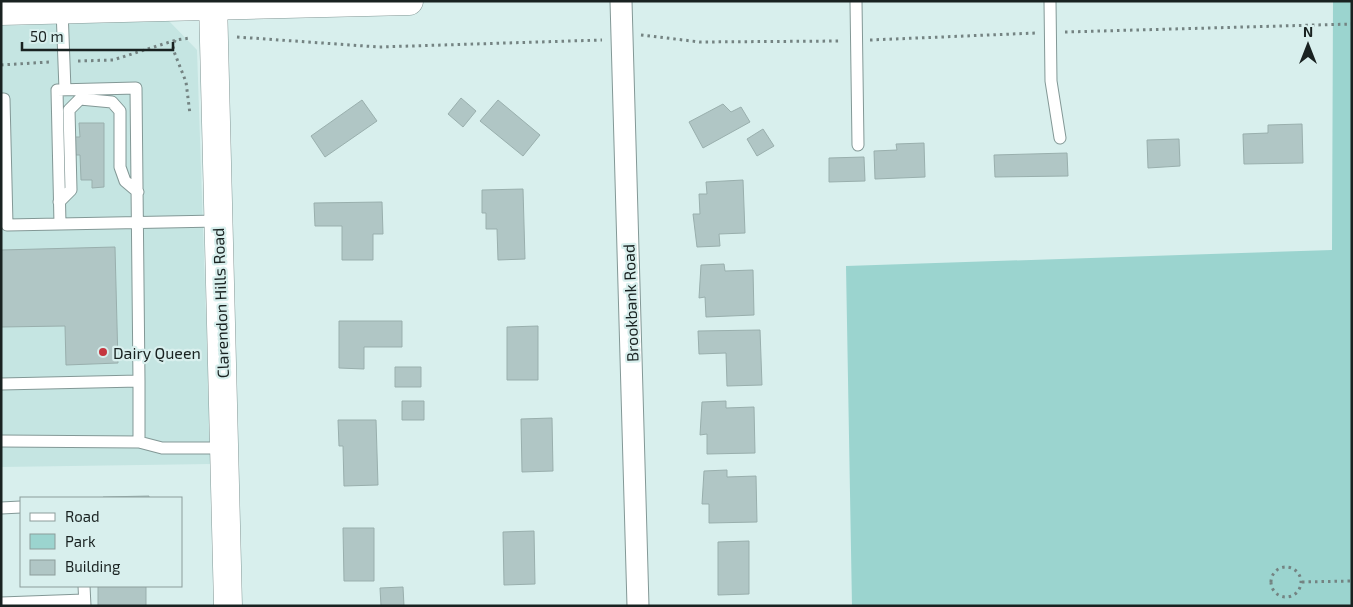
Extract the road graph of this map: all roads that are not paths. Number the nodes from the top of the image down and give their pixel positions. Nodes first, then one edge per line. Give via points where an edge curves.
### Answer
1 (410, 1) edge
2 (622, 1) edge
3 (856, 1) edge
4 (1050, 1) edge
5 (213, 4) edge
6 (62, 9) junction
7 (1, 11) edge
8 (65, 90) junction
9 (1, 99) edge
10 (1060, 138) dead end
11 (858, 145) dead end
12 (138, 192) junction
13 (59, 202) junction
14 (218, 221) junction
15 (139, 222) junction
16 (60, 224) junction
17 (4, 225) edge
18 (139, 381) junction
19 (1, 384) edge
20 (1, 441) edge
21 (139, 442) junction
22 (224, 448) junction
23 (20, 507) edge
24 (1, 508) edge
25 (84, 587) edge
26 (84, 603) edge
27 (1, 604) edge
28 (228, 606) edge
29 (638, 606) edge

1 - 5 street
2 - 29 street, Brookbank Road
3 - 11 lane
4 - 10 lane via 1051,81
5 - 6 street
5 - 14 street, Clarendon Hills Road
6 - 7 street
6 - 8 lane
8 - 12 lane via 136,88
8 - 13 lane via 57,90
9 - 17 lane via 4,99
12 - 13 lane via 124,181 120,167 120,112 112,102 80,99 69,110 71,190
12 - 15 lane
13 - 16 lane
14 - 15 lane
14 - 22 street, Clarendon Hills Road
15 - 16 lane
15 - 18 lane
16 - 17 lane
18 - 19 lane
18 - 21 lane
20 - 21 lane
21 - 22 lane via 162,448
22 - 28 street, Clarendon Hills Road
23 - 24 lane
25 - 26 lane
26 - 27 lane

